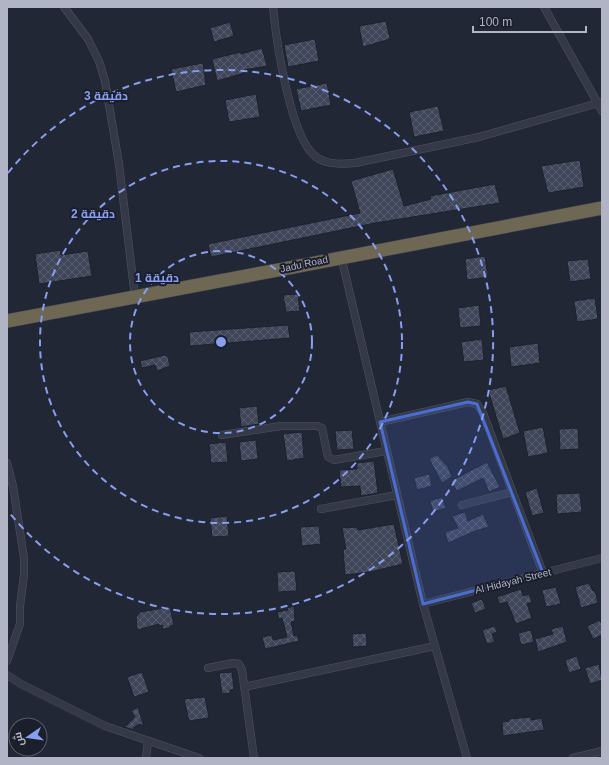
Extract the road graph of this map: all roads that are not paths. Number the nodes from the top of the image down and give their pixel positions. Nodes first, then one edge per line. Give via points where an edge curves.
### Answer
1 (64, 7) edge
2 (273, 7) edge
3 (544, 7) edge
4 (600, 103) edge
5 (602, 111) edge
6 (602, 208) edge
7 (342, 256) junction
8 (135, 297) junction
9 (7, 321) edge
10 (380, 422) junction
11 (222, 435) dead end
12 (386, 451) junction
13 (7, 463) edge
14 (512, 492) junction
15 (397, 495) junction
16 (462, 505) dead end
17 (321, 509) dead end
18 (602, 558) edge
19 (543, 573) junction
20 (423, 604) junction
21 (435, 646) junction
22 (7, 661) edge
23 (208, 668) dead end
24 (7, 675) edge
25 (244, 687) junction
26 (148, 741) junction
27 (602, 751) edge
28 (146, 758) edge
29 (199, 758) edge
30 (254, 758) edge
31 (467, 758) edge
32 (573, 758) edge

1 - 8 street via 88,39 105,81 119,164
2 - 4 street via 280,58 298,125 311,152 326,161 339,164 355,163 386,157 479,137
3 - 4 street
4 - 5 street
6 - 7 highway, Jadu Road
7 - 8 highway, Jadu Road via 212,284
7 - 10 street
8 - 9 highway, Jadu Road
10 - 12 street
10 - 14 street via 468,402 477,404
11 - 12 street via 281,426 317,426 324,432 328,457 334,460
12 - 15 street
13 - 22 street via 24,558 20,624
14 - 16 street
14 - 19 street
15 - 17 street
15 - 20 street
18 - 19 street, Al Hidayah Street
19 - 20 street, Al Hidayah Street
20 - 21 street
21 - 25 street
21 - 31 street
23 - 25 street via 239,664
24 - 26 street via 106,726
25 - 30 street
26 - 28 street
26 - 29 street
27 - 32 street

